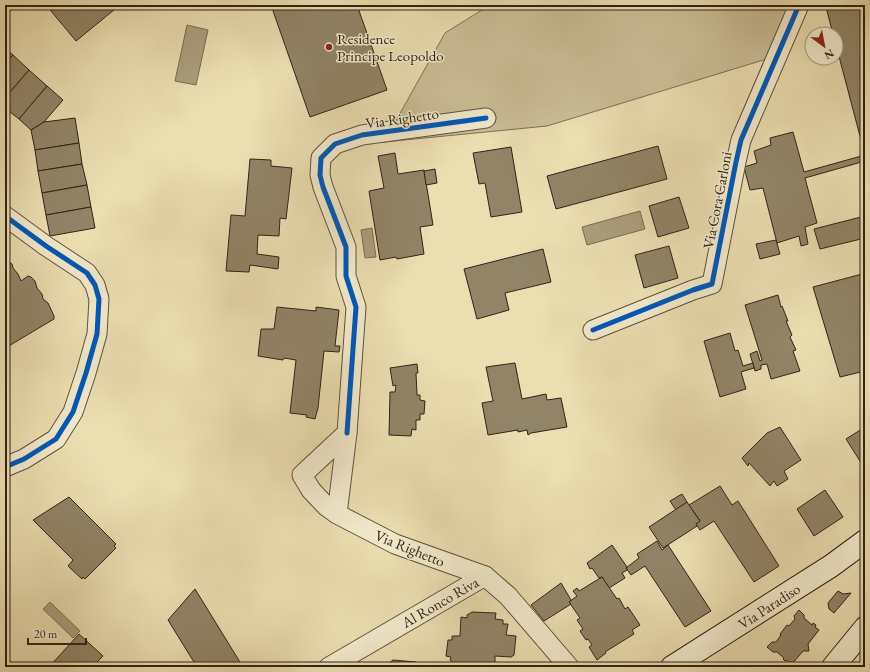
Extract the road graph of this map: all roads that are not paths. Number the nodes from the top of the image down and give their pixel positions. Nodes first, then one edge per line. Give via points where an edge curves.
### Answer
1 (799, 5) edge
2 (486, 118) dead end
3 (5, 216) edge
4 (593, 330) dead end
5 (347, 433) junction
6 (5, 467) edge
7 (337, 514) junction
8 (865, 541) edge
9 (485, 576) junction
10 (865, 628) edge
11 (329, 667) edge
12 (569, 667) edge
13 (672, 667) edge
14 (833, 667) edge

1 - 4 street, Via Cora Carloni via 741,140 712,284
2 - 5 street, Via Righetto via 362,135 334,144 321,158 320,175 346,247 346,276 356,307
3 - 6 street via 87,273 95,285 99,299 97,334 73,412 56,439 24,459
5 - 7 street, Via Righetto
5 - 7 street, Via Righetto via 302,475 311,490
7 - 9 street, Via Righetto via 395,544
8 - 13 main road, Via Paradiso
9 - 11 street, Al Ronco Riva
9 - 12 street, Al Ronco Riva via 508,596
10 - 14 main road

